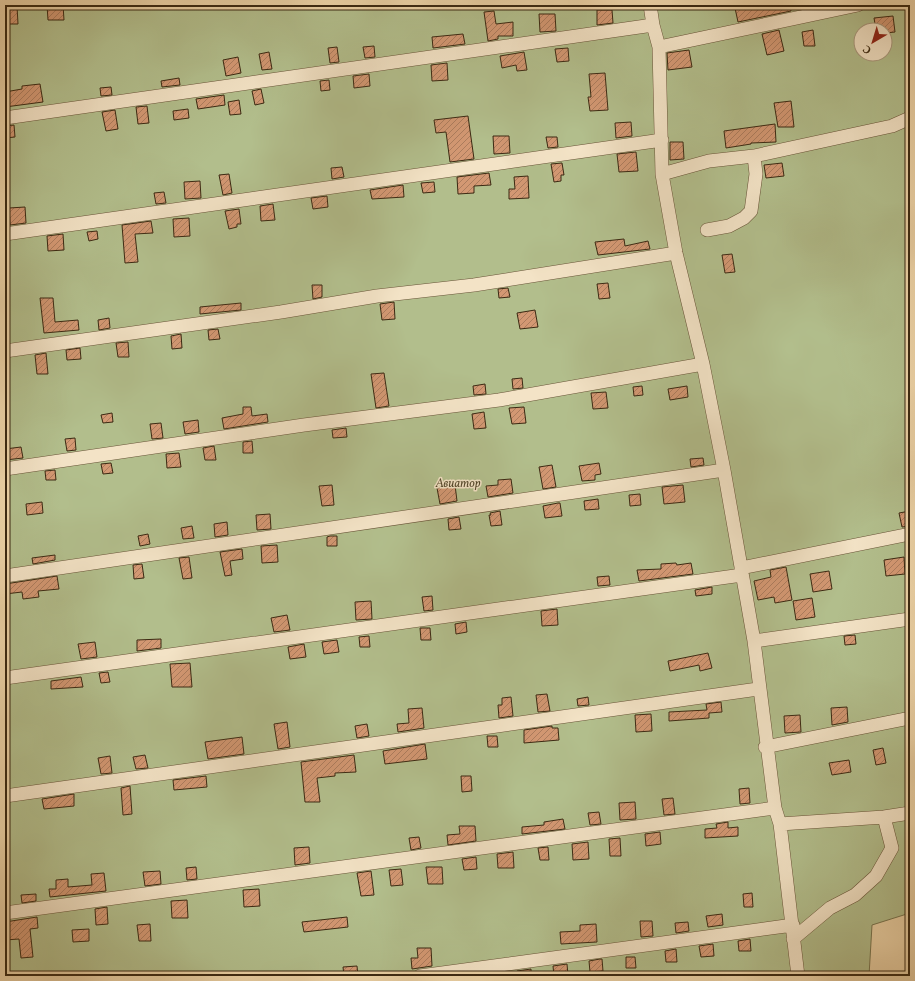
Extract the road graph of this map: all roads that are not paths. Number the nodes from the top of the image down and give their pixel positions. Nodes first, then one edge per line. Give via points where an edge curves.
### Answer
1 (650, 5) edge
2 (858, 5) edge
3 (653, 25) junction
4 (659, 47) junction
5 (5, 118) edge
6 (910, 118) edge
7 (662, 140) junction
8 (754, 156) junction
9 (662, 174) junction
10 (707, 230) dead end
11 (5, 234) edge
12 (676, 253) junction
13 (5, 351) edge
14 (703, 364) junction
15 (5, 470) edge
16 (724, 470) junction
17 (910, 534) edge
18 (741, 572) junction
19 (5, 576) edge
20 (910, 619) edge
21 (754, 642) junction
22 (5, 678) edge
23 (758, 689) junction
24 (910, 718) edge
25 (766, 747) junction
26 (5, 796) edge
27 (775, 808) junction
28 (910, 813) edge
29 (884, 817) junction
30 (780, 824) junction
31 (5, 913) edge
32 (793, 925) junction
33 (793, 939) junction
34 (420, 976) edge
35 (798, 976) edge

1 - 3 street
2 - 4 street
3 - 4 street
3 - 5 street
4 - 7 street
6 - 8 street via 892,126
7 - 9 street
7 - 11 street
8 - 9 street via 708,161
8 - 10 street via 756,174 751,211 729,226
9 - 12 street
12 - 13 street via 481,284 377,296
12 - 14 street
14 - 15 street via 499,400 304,425
14 - 16 street
16 - 18 street
16 - 19 street
17 - 18 street
18 - 21 street
18 - 22 street
20 - 21 street
21 - 23 street
23 - 25 street
23 - 26 street
24 - 25 street
25 - 27 street
27 - 30 street
27 - 31 street
28 - 29 street
29 - 30 street
29 - 33 street via 892,848 876,876 855,895 830,908
30 - 32 street
32 - 33 street
32 - 34 street
33 - 35 street

